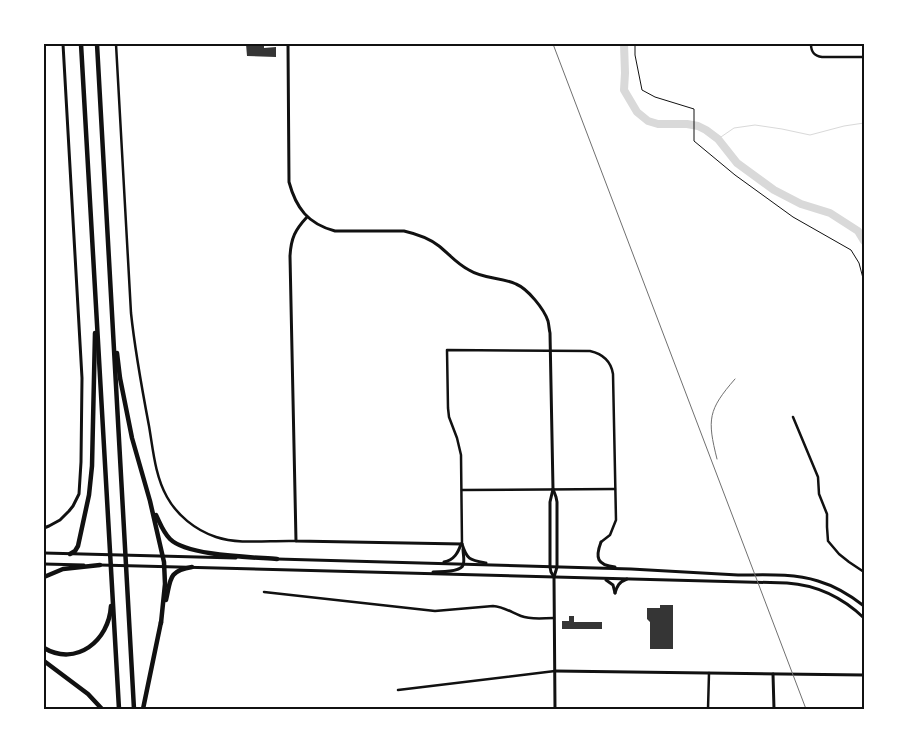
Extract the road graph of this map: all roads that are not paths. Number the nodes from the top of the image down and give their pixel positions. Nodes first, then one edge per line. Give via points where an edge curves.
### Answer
1 (63, 44) edge
2 (82, 44) edge
3 (97, 44) edge
4 (116, 44) edge
5 (288, 44) edge
6 (810, 44) edge
7 (864, 57) edge
8 (307, 217) junction
9 (96, 307) junction
10 (112, 313) junction
11 (550, 351) junction
12 (793, 417) dead end
13 (553, 489) junction
14 (615, 489) junction
15 (462, 490) junction
16 (150, 501) junction
17 (44, 528) edge
18 (296, 541) junction
19 (601, 542) joint
20 (462, 544) junction
21 (463, 549) junction
22 (44, 554) edge
23 (70, 554) junction
24 (163, 557) junction
25 (277, 559) junction
26 (439, 563) junction
27 (44, 564) edge
28 (464, 564) junction
29 (494, 565) junction
30 (100, 566) junction
31 (550, 566) junction
32 (164, 567) junction
33 (192, 567) junction
34 (557, 567) junction
35 (631, 568) junction
36 (864, 572) edge
37 (398, 573) junction
38 (44, 577) edge
39 (554, 577) junction
40 (601, 578) junction
41 (630, 579) junction
42 (112, 588) junction
43 (264, 592) dead end
44 (864, 606) edge
45 (554, 618) junction
46 (864, 618) edge
47 (160, 623) junction
48 (44, 648) edge
49 (44, 660) edge
50 (555, 671) junction
51 (709, 673) junction
52 (773, 674) junction
53 (864, 675) edge
54 (398, 690) dead end
55 (102, 709) edge
56 (119, 709) edge
57 (134, 709) edge
58 (143, 709) edge
59 (555, 709) edge
60 (708, 709) edge
61 (774, 709) edge

1 - 17 street via 82,400 80,477 79,494 66,516
2 - 9 highway
3 - 10 highway
4 - 18 street via 131,313 162,487 186,521 214,536 238,541
5 - 8 street via 289,182
6 - 7 street via 814,54 822,58
8 - 11 street via 335,230 414,233 439,246 470,271 517,284 528,292 548,320
8 - 18 street via 294,235 290,256
9 - 23 highway via 92,474 80,540
9 - 42 highway
10 - 16 highway via 127,417
10 - 57 highway
11 - 13 street
11 - 14 street via 590,352 599,354 610,364 614,374
11 - 15 street via 447,350 448,408 460,447
12 - 36 street via 818,478 827,514 828,541 839,554
13 - 14 street
13 - 15 street
13 - 31 street
13 - 34 street via 557,502
14 - 19 street via 615,524 610,535
15 - 20 street
16 - 24 highway
16 - 25 highway via 164,532 183,547 210,553
18 - 20 street
19 - 35 street via 600,562
20 - 21 street
20 - 26 street via 454,557
21 - 28 street
21 - 29 street via 471,560
22 - 23 street
23 - 24 street
24 - 25 street
24 - 32 highway
25 - 26 street
26 - 28 street
27 - 30 street
28 - 29 street
28 - 37 street via 457,570
29 - 31 street
30 - 32 street
30 - 38 highway via 63,569
31 - 34 street
31 - 39 street
32 - 33 street
32 - 47 highway
33 - 37 street
33 - 47 highway via 181,569 172,576
34 - 35 street
34 - 39 street
35 - 44 street via 798,577 844,592
37 - 39 street
39 - 40 street
39 - 45 street
40 - 41 street
40 - 41 street via 608,580 616,593 620,582
41 - 46 street via 804,585 841,600
42 - 48 highway via 109,620 92,645 68,654
42 - 56 highway
43 - 45 street via 435,611 499,606 530,618
45 - 50 street
47 - 58 highway
49 - 55 highway
50 - 51 street
50 - 54 street
50 - 59 street
51 - 52 street
51 - 60 street
52 - 53 street
52 - 61 street

